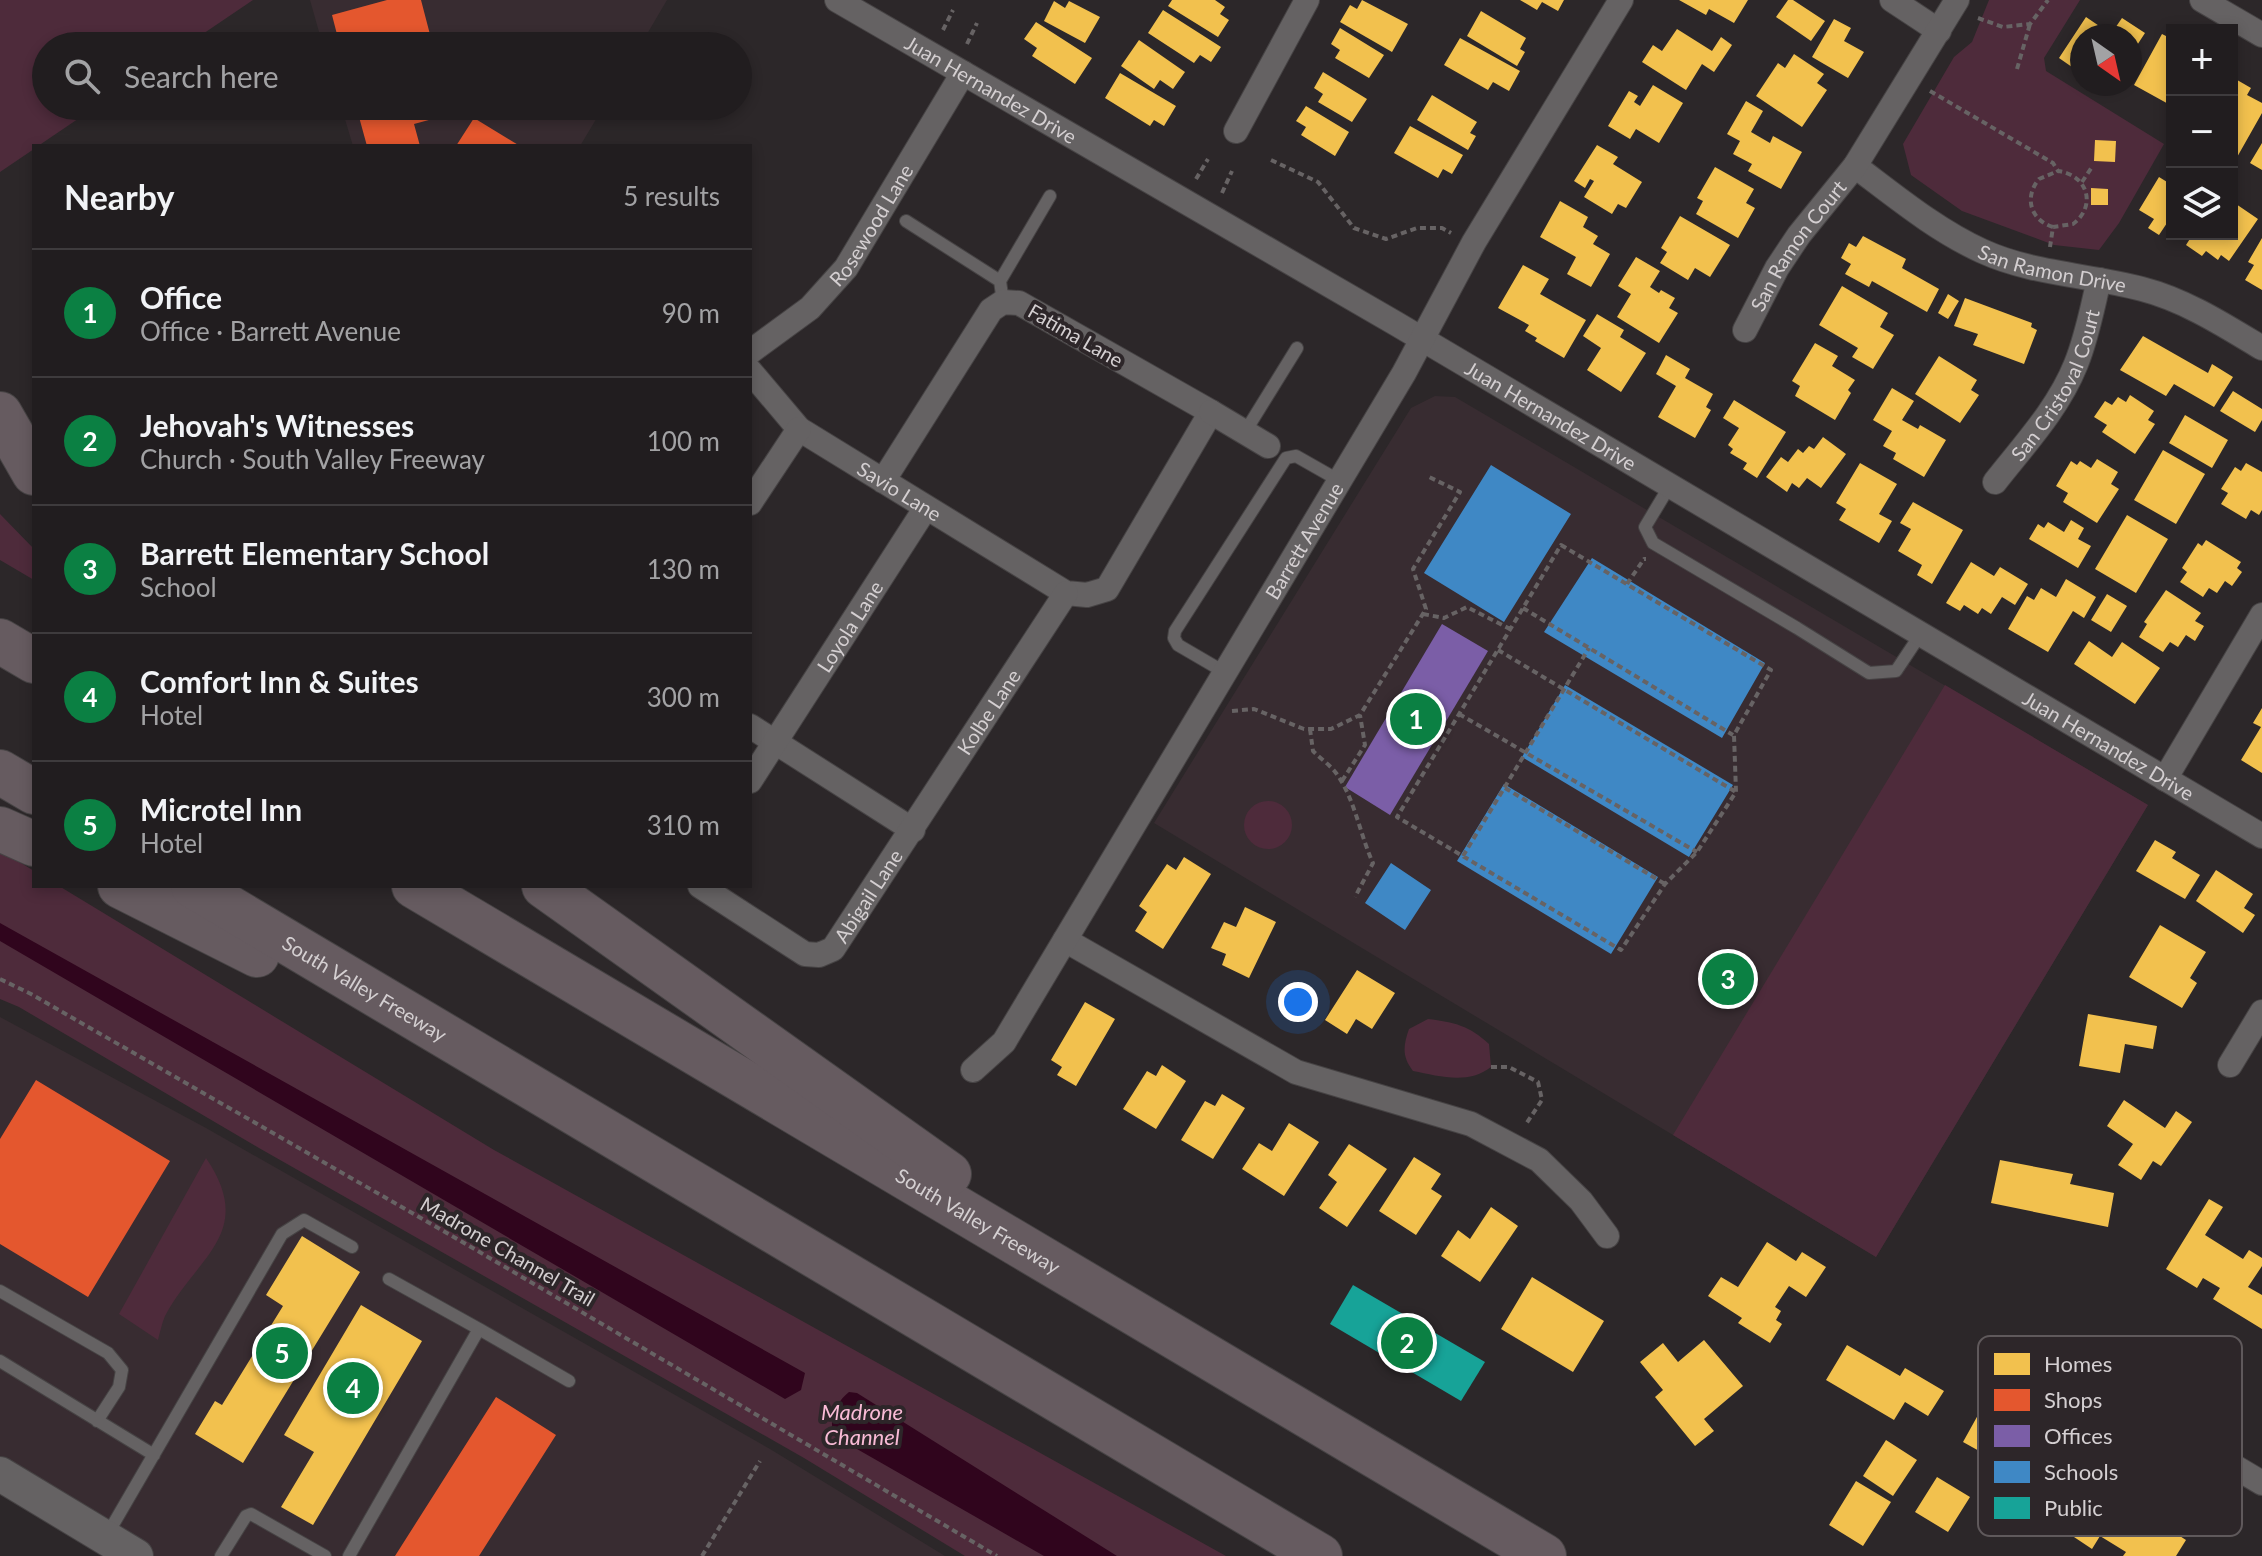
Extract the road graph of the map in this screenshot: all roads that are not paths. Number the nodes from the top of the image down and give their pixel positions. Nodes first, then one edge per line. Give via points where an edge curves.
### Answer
1 (837, 0) edge
2 (1307, 0) edge
3 (1621, 0) edge
4 (1892, 0) edge
5 (1957, 0) edge
6 (2202, 0) edge
7 (1939, 31) junction
8 (2262, 35) edge
9 (963, 73) junction
10 (1236, 131) dead end
11 (1855, 166) junction
12 (1050, 196) dead end
13 (906, 221) dead end
14 (2099, 280) junction
15 (1001, 291) junction
16 (1745, 330) dead end
17 (1423, 340) junction
18 (1297, 348) dead end
19 (2262, 348) edge
20 (752, 351) edge
21 (752, 373) edge
22 (1211, 412) junction
23 (0, 414) edge
24 (799, 429) junction
25 (1245, 432) junction
26 (1268, 446) dead end
27 (32, 470) edge
28 (883, 481) junction
29 (1340, 481) junction
30 (1995, 482) dead end
31 (1669, 487) junction
32 (752, 500) edge
33 (925, 509) junction
34 (1066, 593) junction
35 (2262, 615) edge
36 (1920, 635) junction
37 (0, 641) edge
38 (32, 660) edge
39 (1226, 673) junction
40 (752, 727) edge
41 (775, 743) junction
42 (0, 772) edge
43 (752, 778) edge
44 (2165, 779) junction
45 (32, 791) edge
46 (0, 829) edge
47 (913, 830) junction
48 (2262, 836) edge
49 (32, 843) edge
50 (124, 888) edge
51 (196, 888) edge
52 (417, 888) edge
53 (547, 888) edge
54 (703, 888) edge
55 (1065, 940) junction
56 (2262, 1012) edge
57 (2230, 1065) dead end
58 (973, 1070) dead end
59 (588, 1120) junction
60 (1607, 1236) dead end
61 (352, 1247) dead end
62 (1036, 1254) junction
63 (389, 1279) dead end
64 (0, 1291) edge
65 (479, 1329) junction
66 (0, 1361) edge
67 (569, 1381) dead end
68 (97, 1421) junction
69 (154, 1455) junction
70 (2242, 1471) edge
71 (0, 1474) edge
72 (2262, 1483) edge
73 (106, 1538) junction
74 (136, 1556) edge
75 (221, 1556) edge
76 (325, 1556) edge
77 (349, 1556) edge
78 (1320, 1556) edge
79 (1544, 1556) edge

1 - 9 street, Juan Hernandez Drive
2 - 10 street
3 - 17 street, Barrett Avenue via 1474,242
4 - 7 street
5 - 7 street, San Ramon Court
6 - 8 street
7 - 11 street, San Ramon Court
9 - 17 street, Juan Hernandez Drive
9 - 20 street, Rosewood Lane via 846,268 810,308
11 - 14 street, San Ramon Drive via 1946,232 1983,252
11 - 16 street, San Ramon Court via 1799,235
12 - 15 lane
13 - 15 lane
14 - 19 street, San Ramon Drive via 2173,299
14 - 30 street, San Cristoval Court via 2086,335 2061,395
15 - 22 street, Fatima Lane
15 - 28 street, Fatima Lane
17 - 29 street, Barrett Avenue
17 - 31 street, Juan Hernandez Drive
18 - 25 lane
21 - 24 street, Savio Lane
22 - 25 street, Fatima Lane
22 - 34 street via 1107,589 1087,595
23 - 27 highway
24 - 28 street, Savio Lane
24 - 32 street
25 - 26 street, Fatima Lane
28 - 33 street, Savio Lane
29 - 39 street, Barrett Avenue
29 - 39 lane via 1296,456 1286,458 1175,631 1178,645
31 - 36 street, Juan Hernandez Drive
31 - 36 lane via 1645,527 1653,543 1869,673 1896,671
33 - 34 street, Savio Lane
33 - 41 street, Loyola Lane
34 - 47 street, Kolbe Lane
35 - 44 street
36 - 44 street, Juan Hernandez Drive
37 - 38 highway
39 - 55 street, Barrett Avenue
40 - 41 street
41 - 43 street, Loyola Lane
41 - 47 street
42 - 45 highway
44 - 48 street, Juan Hernandez Drive
46 - 49 highway
47 - 54 street, Abigail Lane via 833,949 819,955 805,954
50 - 59 highway
51 - 59 highway, South Valley Freeway
52 - 62 highway, South Valley Freeway
53 - 62 highway via 943,1169
55 - 58 street, Barrett Avenue via 1004,1042
55 - 60 street via 1296,1072 1471,1124 1539,1160
56 - 57 street
59 - 78 highway, South Valley Freeway
61 - 69 lane via 304,1220 282,1234
62 - 79 highway, South Valley Freeway
63 - 65 lane
64 - 68 lane via 108,1353 122,1370 119,1387
65 - 67 lane
65 - 77 lane
66 - 68 lane
68 - 69 lane
69 - 73 lane
70 - 72 street
71 - 73 street
73 - 74 street
75 - 76 lane via 251,1514

